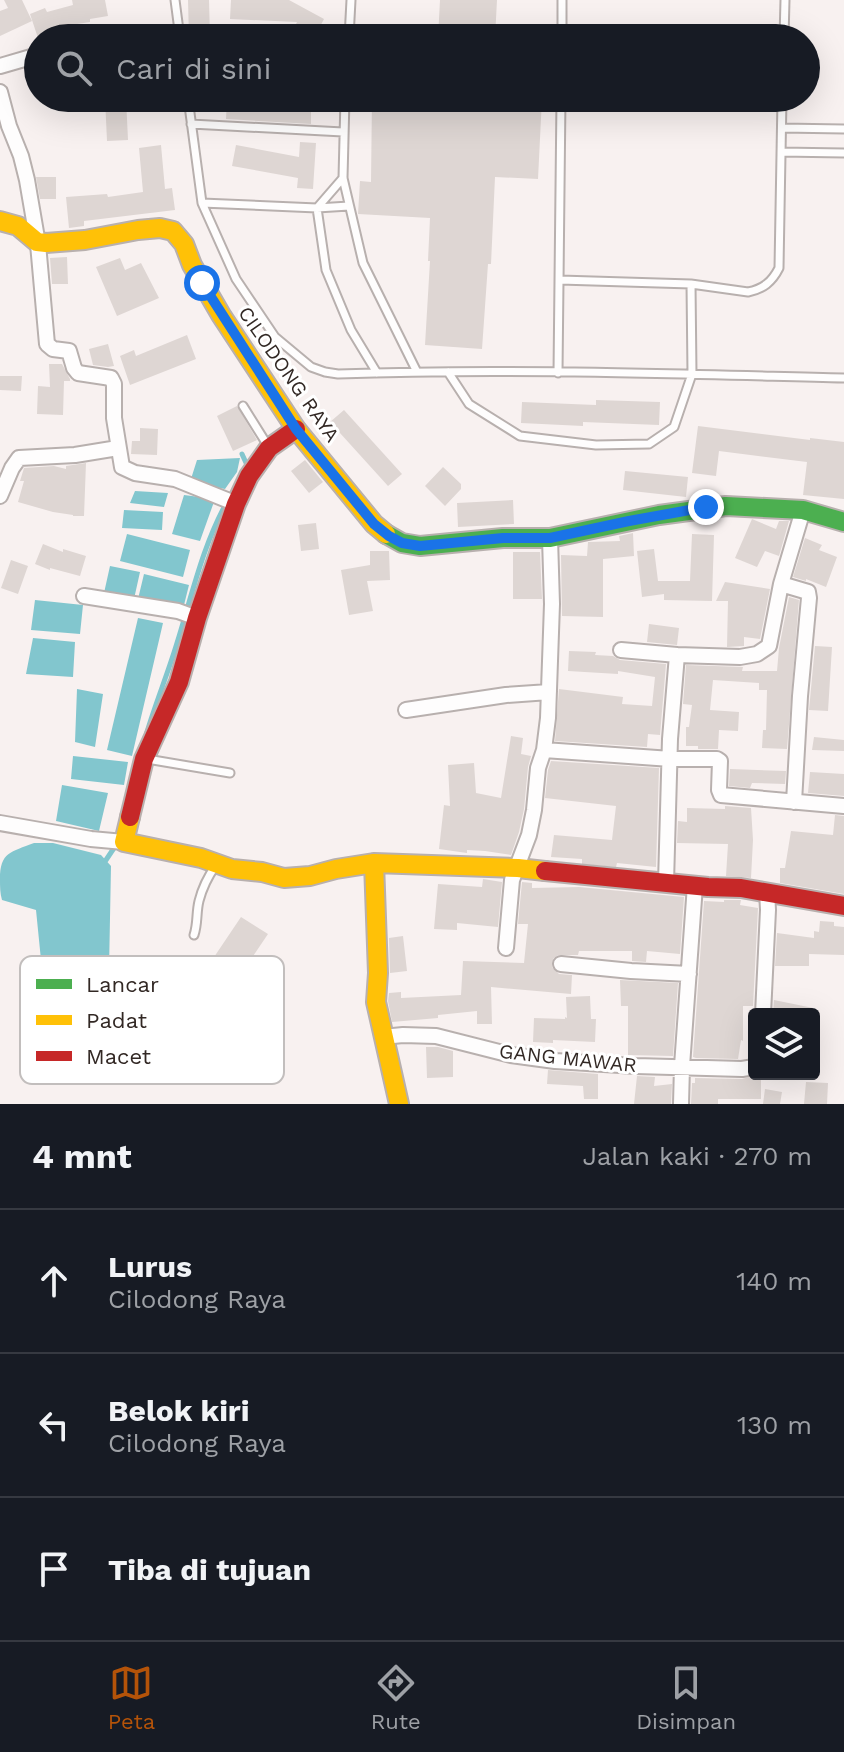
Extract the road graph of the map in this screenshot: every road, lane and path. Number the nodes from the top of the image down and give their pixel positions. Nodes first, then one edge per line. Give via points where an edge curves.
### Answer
1 (175, 0) edge
2 (351, 0) edge
3 (562, 0) edge
4 (785, 0) edge
5 (178, 24) edge
6 (350, 24) edge
7 (562, 24) edge
8 (784, 24) edge
9 (24, 59) edge
10 (0, 66) edge
11 (0, 92) edge
12 (190, 112) edge
13 (344, 112) edge
14 (561, 112) edge
15 (782, 112) edge
16 (191, 124) junction
17 (782, 128) junction
18 (844, 129) edge
19 (343, 132) junction
20 (781, 152) junction
21 (844, 153) edge
22 (343, 178) junction
23 (202, 203) junction
24 (349, 206) junction
25 (317, 208) junction
26 (0, 221) edge
27 (37, 242) junction
28 (560, 280) junction
29 (691, 284) junction
30 (417, 372) junction
31 (448, 372) junction
32 (377, 373) junction
33 (558, 373) junction
34 (692, 374) junction
35 (844, 378) edge
36 (243, 406) dead end
37 (296, 429) junction
38 (118, 448) junction
39 (269, 448) junction
40 (2, 485) edge
41 (230, 501) junction
42 (803, 510) junction
43 (844, 522) edge
44 (550, 538) junction
45 (781, 584) junction
46 (84, 596) dead end
47 (190, 615) junction
48 (621, 650) dead end
49 (677, 655) junction
50 (549, 692) junction
51 (406, 710) dead end
52 (544, 750) junction
53 (144, 759) junction
54 (671, 759) junction
55 (230, 773) dead end
56 (794, 802) junction
57 (844, 806) edge
58 (0, 823) edge
59 (124, 842) junction
60 (217, 863) junction
61 (374, 863) junction
62 (518, 868) junction
63 (666, 883) junction
64 (695, 885) junction
65 (767, 891) junction
66 (844, 906) edge
67 (194, 935) dead end
68 (506, 948) dead end
69 (561, 964) dead end
70 (689, 974) junction
71 (763, 1008) edge
72 (383, 1037) junction
73 (682, 1066) junction
74 (748, 1068) edge
75 (399, 1104) edge
76 (681, 1104) edge

1 - 5 lane
2 - 6 lane
3 - 7 lane
4 - 8 lane
9 - 10 street
11 - 27 street via 27,180
12 - 16 lane
13 - 19 lane
14 - 28 lane
15 - 17 lane
16 - 19 lane
16 - 23 lane
17 - 18 lane
17 - 20 lane
19 - 22 lane
20 - 21 lane
20 - 29 lane via 779,268 774,277 748,292
22 - 24 lane
22 - 25 lane
23 - 25 lane
23 - 32 lane via 236,279 275,337 325,372
24 - 25 lane
24 - 30 lane via 363,263
25 - 32 lane via 326,270 351,330
26 - 27 street via 18,226
27 - 37 street, CILODONG RAYA via 160,228 173,231
27 - 38 street via 47,344 69,351 78,373 111,378
28 - 29 lane
28 - 33 lane
29 - 34 lane
30 - 31 lane
30 - 32 lane
31 - 33 lane
31 - 34 lane via 469,404 520,436 596,445 649,444 674,427
33 - 34 lane
34 - 35 lane
36 - 39 lane
37 - 39 street
37 - 44 street, CILODONG RAYA via 374,524 402,543
38 - 40 street via 19,458
38 - 41 street via 122,467 175,479
39 - 41 street
41 - 47 street
42 - 43 street, CILODONG RAYA
42 - 44 street, CILODONG RAYA via 706,507
42 - 45 street
44 - 50 street
45 - 49 street via 769,646 740,657
45 - 56 street via 803,589 809,598
46 - 47 street
47 - 53 street via 179,682
48 - 49 street
49 - 54 street
50 - 51 street
50 - 52 street
52 - 54 street
52 - 62 street
53 - 55 lane
53 - 59 street
54 - 56 street via 719,760 721,795
54 - 63 street
56 - 57 street
58 - 59 street
59 - 60 street
60 - 61 street via 284,878
60 - 67 lane via 199,900
61 - 62 street
61 - 72 street via 376,1002
62 - 63 street
62 - 68 street via 512,880
63 - 64 street
64 - 65 street
64 - 70 street
65 - 66 street
65 - 71 street
69 - 70 street
70 - 73 street
72 - 73 street, GANG MAWAR via 436,1036 555,1061
72 - 75 street
73 - 74 street, GANG MAWAR
73 - 76 street

